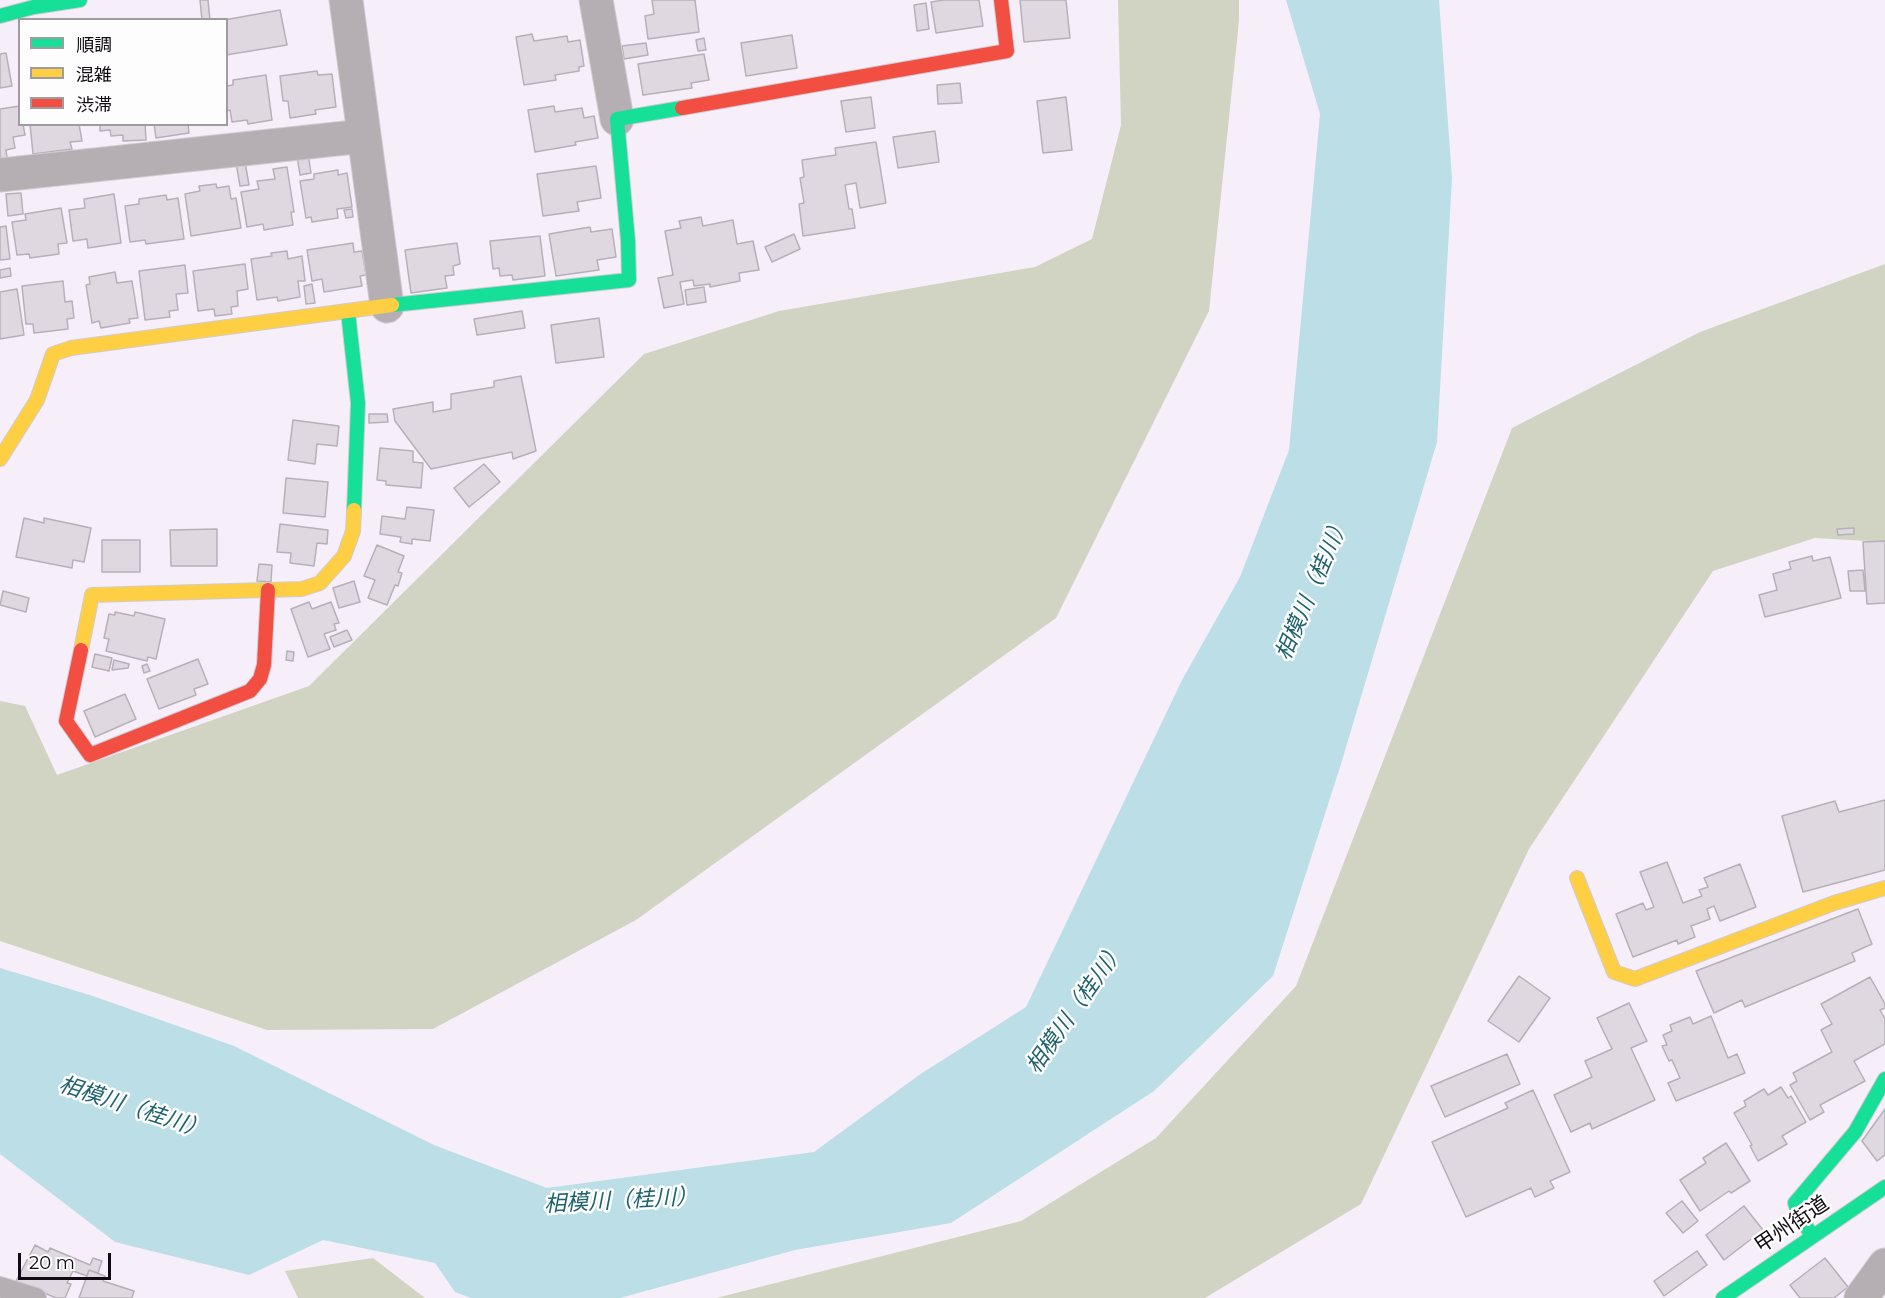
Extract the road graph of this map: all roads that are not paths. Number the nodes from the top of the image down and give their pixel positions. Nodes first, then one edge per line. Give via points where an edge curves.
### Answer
1 (80, 0) edge
2 (346, 0) edge
3 (596, 0) edge
4 (1001, 0) edge
5 (0, 16) edge
6 (617, 118) junction
7 (364, 136) junction
8 (0, 175) edge
9 (387, 306) junction
10 (348, 312) junction
11 (0, 459) edge
12 (268, 590) junction
13 (1577, 878) dead end
14 (1885, 888) edge
15 (1885, 1079) edge
16 (1885, 1187) edge
17 (1812, 1236) junction
18 (1885, 1265) edge
19 (0, 1287) edge
20 (36, 1298) edge
21 (1722, 1298) edge
22 (1861, 1298) edge

1 - 5 main road
2 - 7 street
3 - 6 street
4 - 6 main road via 1008,51
6 - 9 main road via 629,280
7 - 8 street
7 - 9 street
9 - 10 main road
10 - 11 main road via 71,348 53,354 37,400
10 - 12 main road via 358,403 353,531 344,556 320,583 302,589
12 - 12 main road via 264,665 250,691 90,755 66,721 92,595
13 - 14 main road via 1614,972 1635,979 1834,903
15 - 17 main road via 1855,1132 1795,1203
16 - 17 main road, 甲州街道
17 - 21 main road, 甲州街道
18 - 22 street
19 - 20 lane

